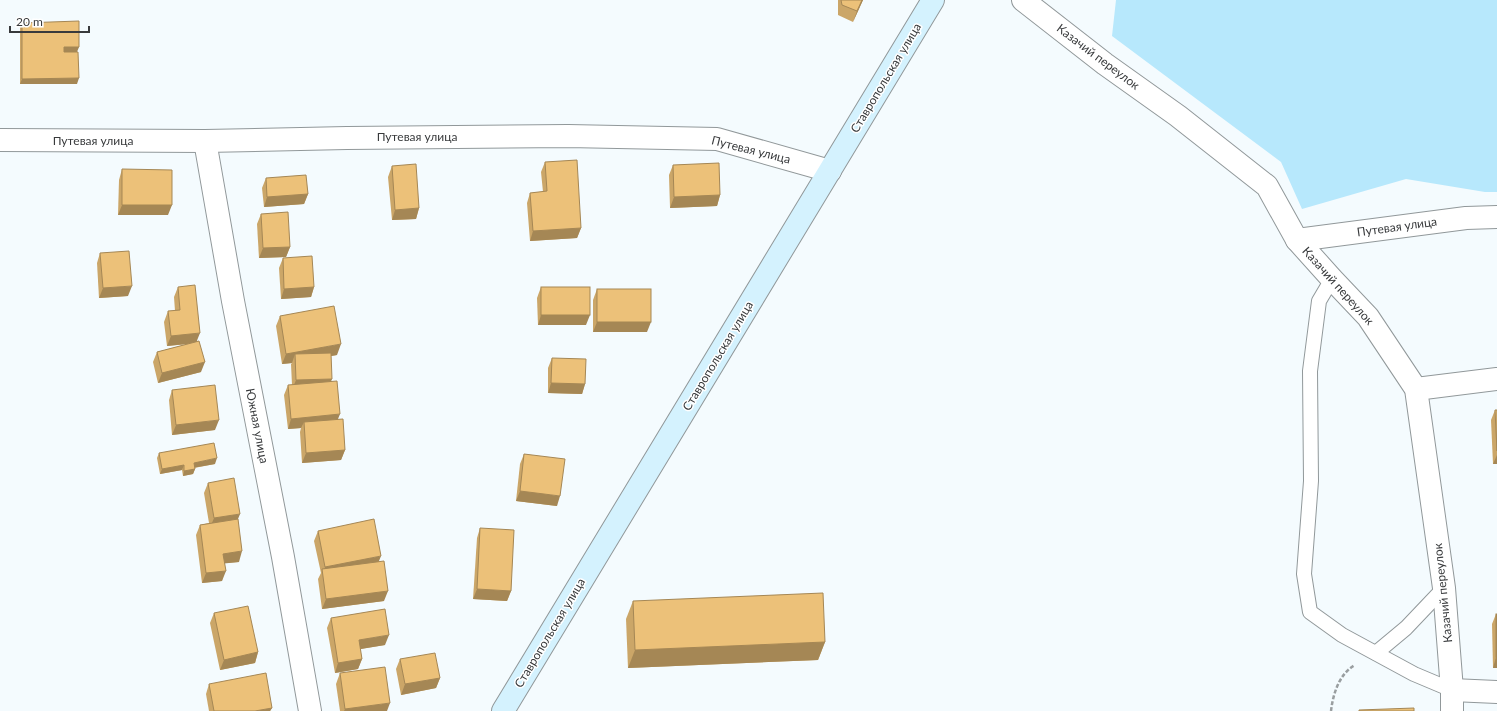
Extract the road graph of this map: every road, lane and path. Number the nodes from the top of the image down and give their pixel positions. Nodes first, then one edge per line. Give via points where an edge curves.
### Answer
1 (933, 0) edge
2 (1023, 0) edge
3 (0, 140) edge
4 (204, 142) junction
5 (830, 171) junction
6 (1497, 218) edge
7 (1297, 240) junction
8 (1332, 279) junction
9 (1497, 379) edge
10 (1416, 389) junction
11 (1444, 588) junction
12 (1376, 653) junction
13 (1497, 692) edge
14 (1452, 701) edge
15 (310, 711) edge
16 (503, 711) edge
17 (1331, 711) edge

1 - 5 street, Ставропольская улица
2 - 7 street, Казачий переулок via 1267,186
3 - 4 street, Путевая улица
4 - 5 street, Путевая улица via 560,136 717,139
4 - 15 street, Южная улица
5 - 16 street, Ставропольская улица
6 - 7 street, Путевая улица via 1466,218
7 - 8 street, Казачий переулок
8 - 10 street, Казачий переулок via 1368,317
8 - 12 lane via 1319,301 1310,371 1311,481 1304,574 1310,612 1342,635
9 - 10 street
10 - 11 street, Казачий переулок
11 - 12 lane via 1406,628
11 - 14 street, Казачий переулок
12 - 14 lane via 1414,674
12 - 17 path via 1350,668 1337,686
13 - 14 street

